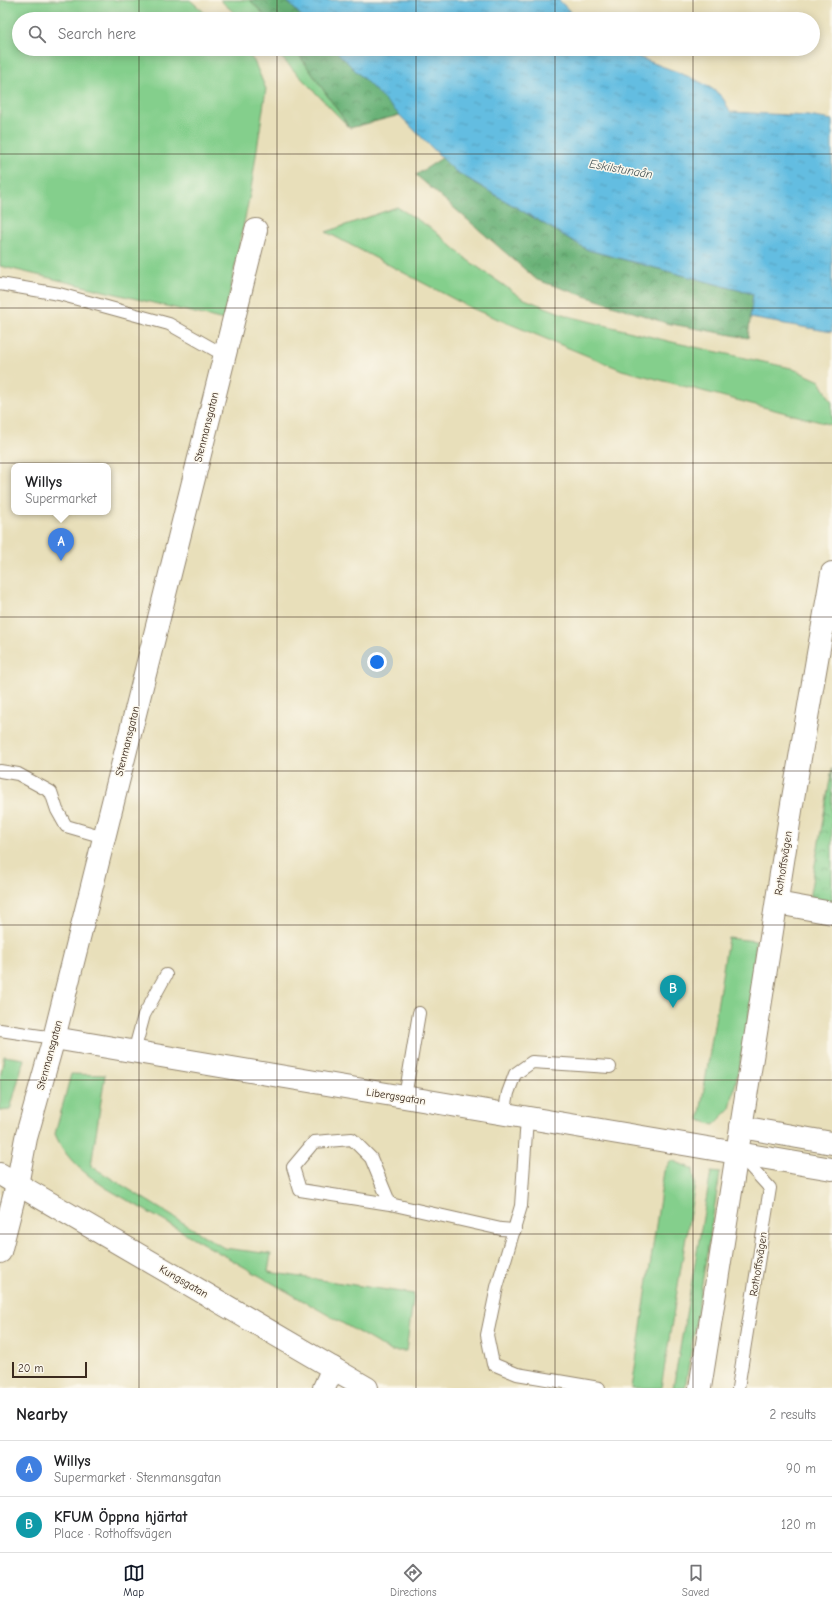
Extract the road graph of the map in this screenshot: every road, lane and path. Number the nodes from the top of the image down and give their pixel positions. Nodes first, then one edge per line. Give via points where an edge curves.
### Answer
1 (256, 230) dead end
2 (0, 284) edge
3 (224, 355) junction
4 (832, 573) edge
5 (0, 771) edge
6 (104, 837) junction
7 (777, 903) junction
8 (832, 913) edge
9 (166, 975) dead end
10 (419, 1013) dead end
11 (0, 1030) edge
12 (54, 1038) junction
13 (134, 1052) junction
14 (610, 1066) dead end
15 (405, 1097) junction
16 (504, 1114) junction
17 (527, 1118) junction
18 (741, 1127) junction
19 (832, 1143) edge
20 (737, 1153) junction
21 (832, 1169) edge
22 (9, 1180) edge
23 (390, 1204) junction
24 (514, 1230) junction
25 (0, 1252) edge
26 (333, 1368) junction
27 (324, 1388) edge
28 (367, 1388) edge
29 (599, 1388) edge
30 (700, 1388) edge
31 (738, 1388) edge

1 - 3 street, Stenmansgatan
2 - 3 lane via 59,294 169,324
3 - 6 street, Stenmansgatan
4 - 7 street, Rothoffsvägen
5 - 6 lane via 18,774 51,792 66,826
6 - 12 street, Stenmansgatan
7 - 8 street
7 - 18 street, Rothoffsvägen
9 - 13 lane via 144,1015
10 - 15 lane
11 - 12 lane
12 - 13 street, Libergsgatan
12 - 22 street, Stenmansgatan via 26,1138
13 - 15 street, Libergsgatan
14 - 16 lane via 532,1062 515,1074
15 - 16 street, Libergsgatan
16 - 17 street, Libergsgatan
17 - 20 street, Libergsgatan
17 - 24 lane via 521,1206
18 - 19 street
18 - 20 street, Rothoffsvägen
20 - 21 street, Libergsgatan
20 - 30 street, Rothoffsvägen
20 - 31 lane, Rothoffsvägen via 770,1188
22 - 25 street, Stenmansgatan
22 - 26 street, Kungsgatan
23 - 23 lane via 300,1190 294,1167 314,1142 352,1139 371,1158
23 - 24 lane
24 - 29 lane via 497,1287 487,1334 493,1364 517,1374
26 - 27 street
26 - 28 street, Kungsgatan

